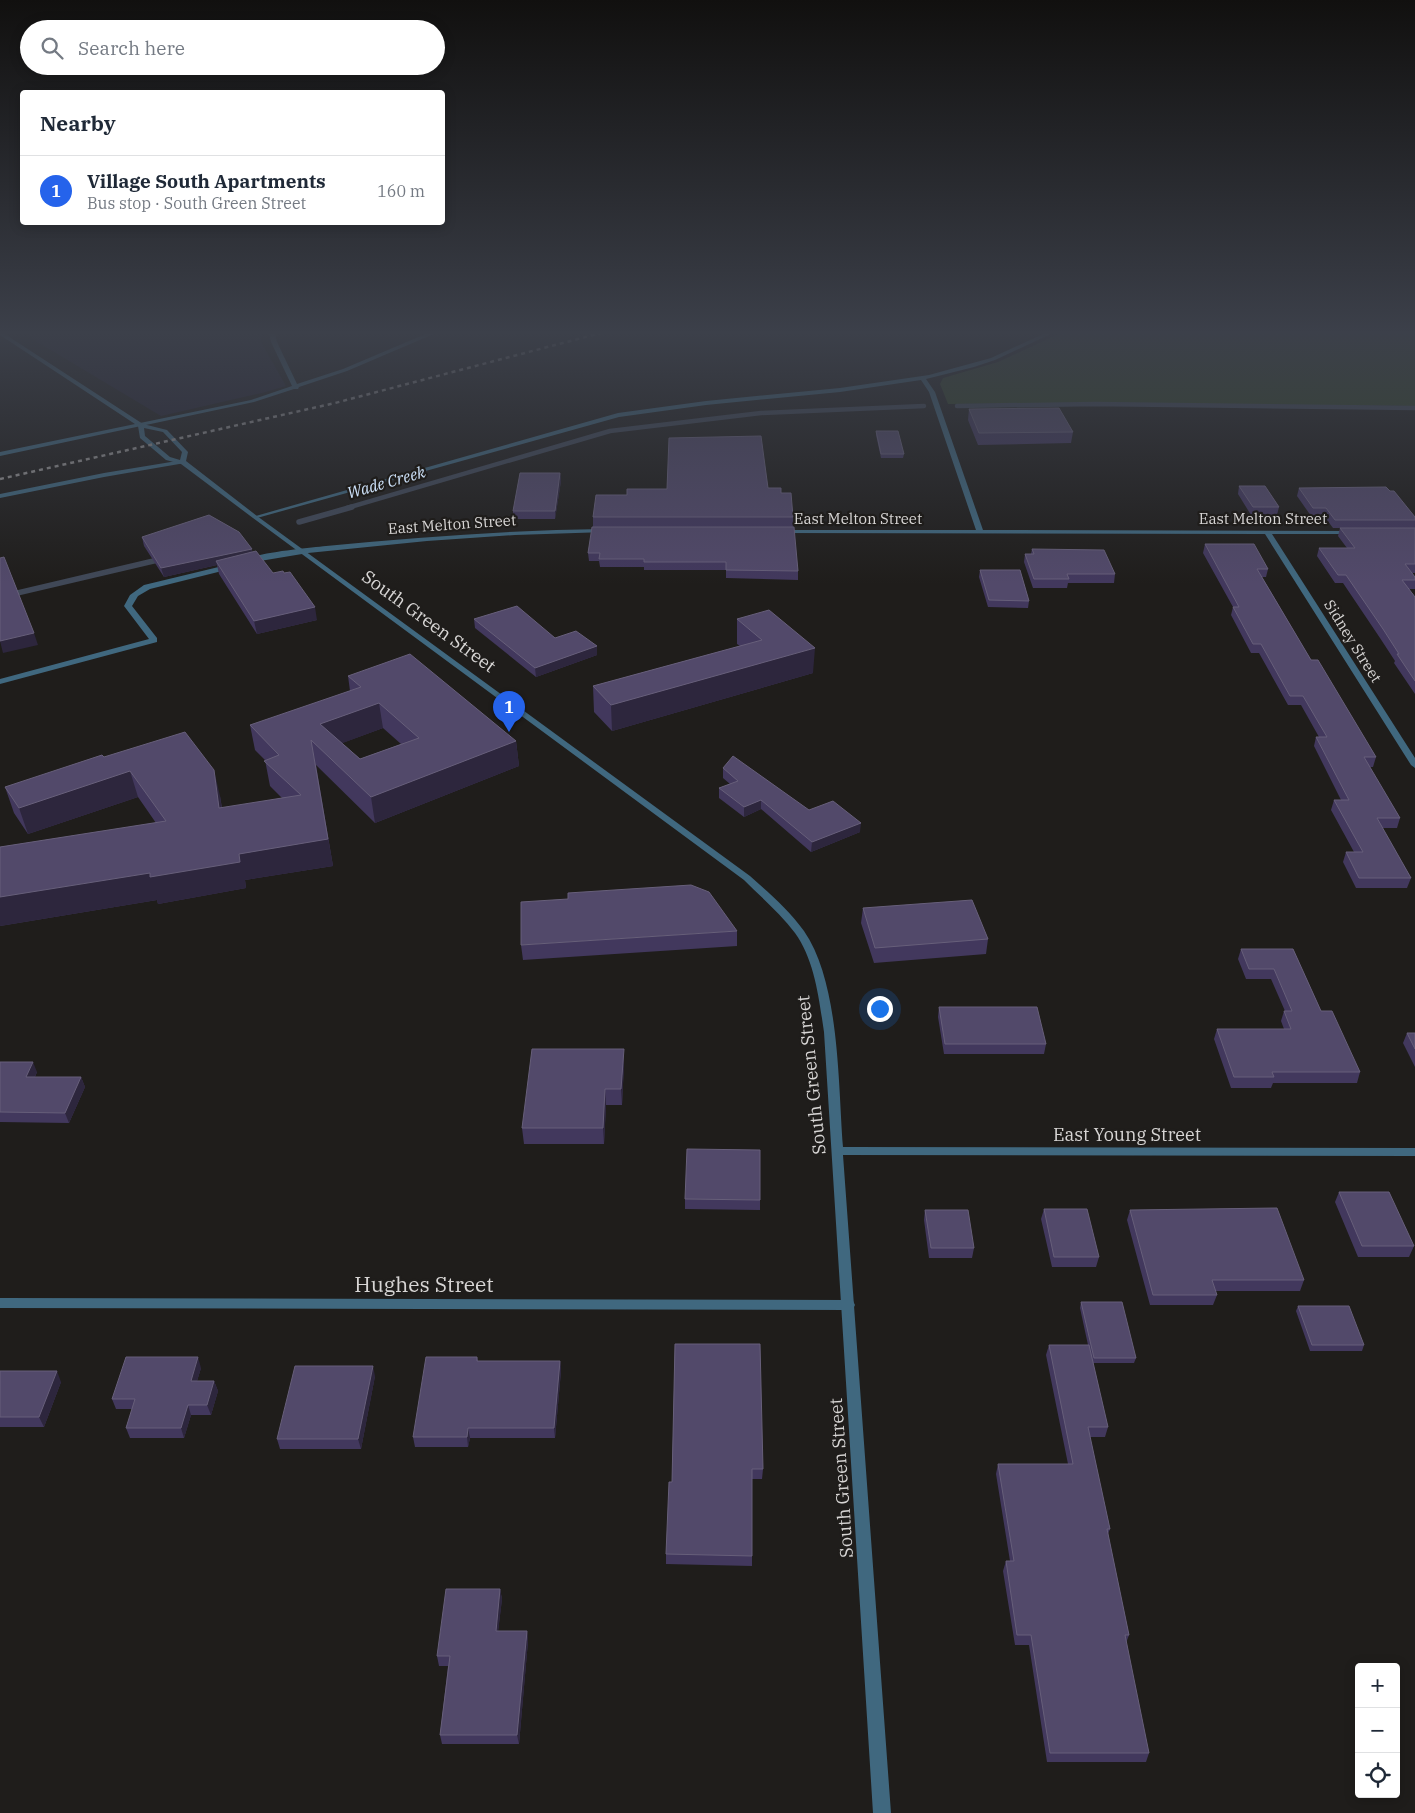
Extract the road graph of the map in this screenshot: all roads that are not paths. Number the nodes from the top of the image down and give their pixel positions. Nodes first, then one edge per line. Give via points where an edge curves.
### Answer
1 (125, 415) edge
2 (189, 415) edge
3 (621, 415) edge
4 (940, 415) edge
5 (141, 425) junction
6 (0, 454) edge
7 (183, 462) junction
8 (0, 496) edge
9 (255, 517) junction
10 (614, 531) edge
11 (772, 532) edge
12 (980, 532) junction
13 (1267, 532) junction
14 (1356, 532) edge
15 (302, 551) junction
16 (0, 682) edge
17 (1415, 765) edge
18 (838, 1151) junction
19 (1415, 1152) edge
20 (0, 1302) edge
21 (848, 1305) junction
22 (882, 1813) edge

1 - 5 street, South Green Street
2 - 5 street
3 - 9 street
4 - 12 street
5 - 6 street
5 - 7 street, South Green Street via 142,437 168,459
5 - 7 street, South Green Street via 165,432 185,452
7 - 8 street
7 - 9 street, South Green Street
9 - 15 street, South Green Street
10 - 15 street, East Melton Street via 485,534
11 - 12 street, East Melton Street
12 - 13 street, East Melton Street
13 - 14 street, East Melton Street
13 - 17 street, Sidney Street
15 - 16 street, East Melton Street via 270,556 142,589 128,606 154,640
15 - 18 street, South Green Street via 747,878 791,922 808,948 820,980 829,1032
18 - 19 street, East Young Street
18 - 21 street, South Green Street
20 - 21 street, Hughes Street
21 - 22 street, South Green Street

